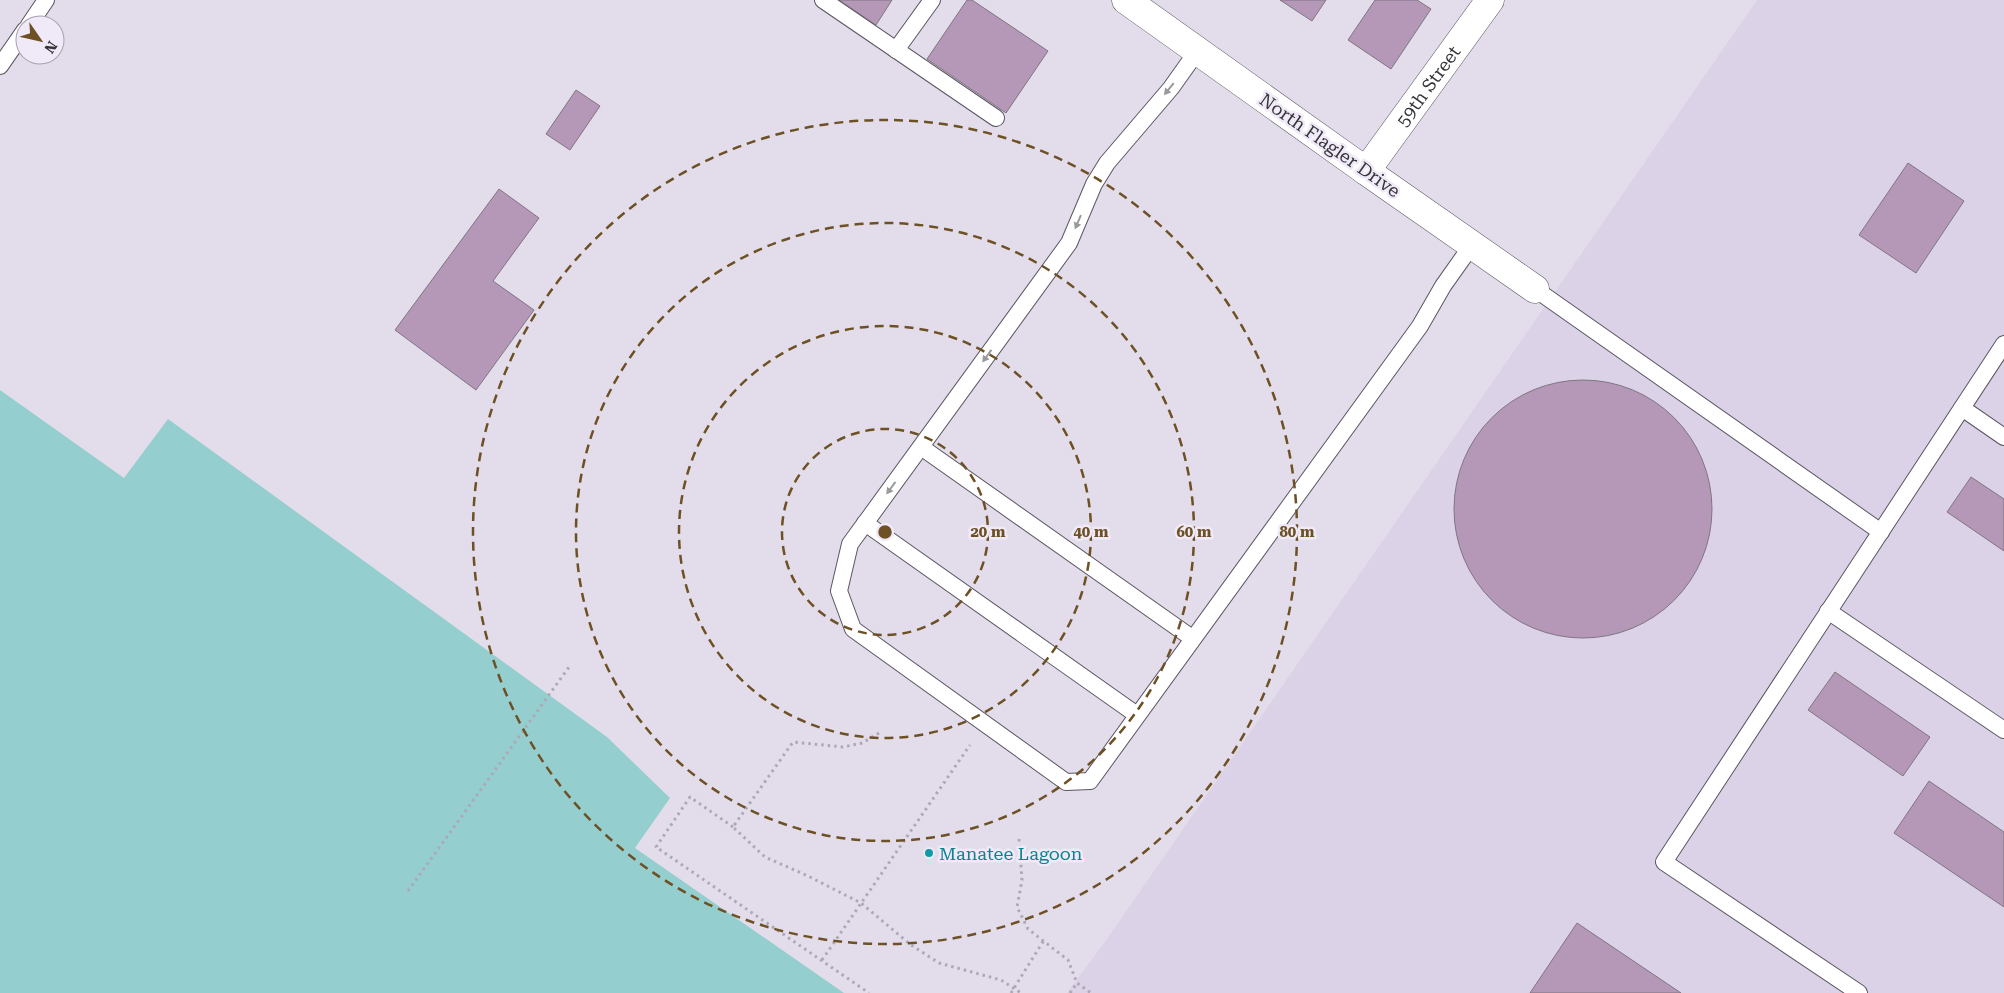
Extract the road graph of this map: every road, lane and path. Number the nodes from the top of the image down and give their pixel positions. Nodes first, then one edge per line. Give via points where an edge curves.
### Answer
1 (46, 0) edge
2 (823, 0) edge
3 (932, 0) edge
4 (1126, 0) edge
5 (1490, 0) edge
6 (36, 15) edge
7 (15, 44) edge
8 (896, 50) junction
9 (1198, 50) junction
10 (0, 66) edge
11 (996, 118) dead end
12 (1366, 171) junction
13 (1472, 245) junction
14 (1535, 289) joint
15 (2004, 344) edge
16 (1962, 408) junction
17 (2004, 437) edge
18 (921, 447) junction
19 (865, 523) junction
20 (1880, 532) junction
21 (1828, 611) junction
22 (1192, 638) junction
23 (569, 667) dead end
24 (1137, 715) junction
25 (984, 724) junction
26 (2004, 730) edge
27 (878, 733) dead end
28 (733, 827) junction
29 (1019, 839) dead end
30 (408, 891) dead end
31 (860, 903) junction
32 (1044, 940) junction
33 (821, 960) junction
34 (1077, 984) junction
35 (1014, 989) junction
36 (870, 993) edge
37 (1011, 993) edge
38 (1020, 993) edge
39 (1070, 993) edge
40 (1091, 993) edge
41 (1859, 993) edge

1 - 6 lane
2 - 8 lane
3 - 8 lane
4 - 9 street, North Flagler Drive
5 - 12 street, 59th Street
7 - 10 lane
8 - 11 lane
9 - 12 street, North Flagler Drive
9 -> 18 lane via 1171,88 1107,163 1094,184 1069,243
12 - 13 street, North Flagler Drive
13 - 14 street, North Flagler Drive
13 - 22 lane via 1420,326
14 - 20 lane
15 - 16 lane
16 - 17 lane
16 - 20 lane
18 -> 19 lane
18 - 22 lane
19 - 24 lane
19 - 25 lane via 850,544 839,591 853,630
20 - 21 lane
21 - 26 lane
21 - 41 lane via 1664,862
22 - 24 lane
23 - 30 path
24 - 25 lane via 1090,781 1066,782
25 - 31 path
27 - 28 path via 862,743 843,747 793,742
28 - 31 path via 764,858
28 - 33 path via 690,797 656,847
29 - 32 path via 1022,880 1017,907 1028,929
31 - 33 path
31 - 35 path via 939,963 1001,980
32 - 34 path via 1068,960
32 - 35 path
33 - 36 path
34 - 39 path
34 - 40 path
35 - 37 path
35 - 38 path

